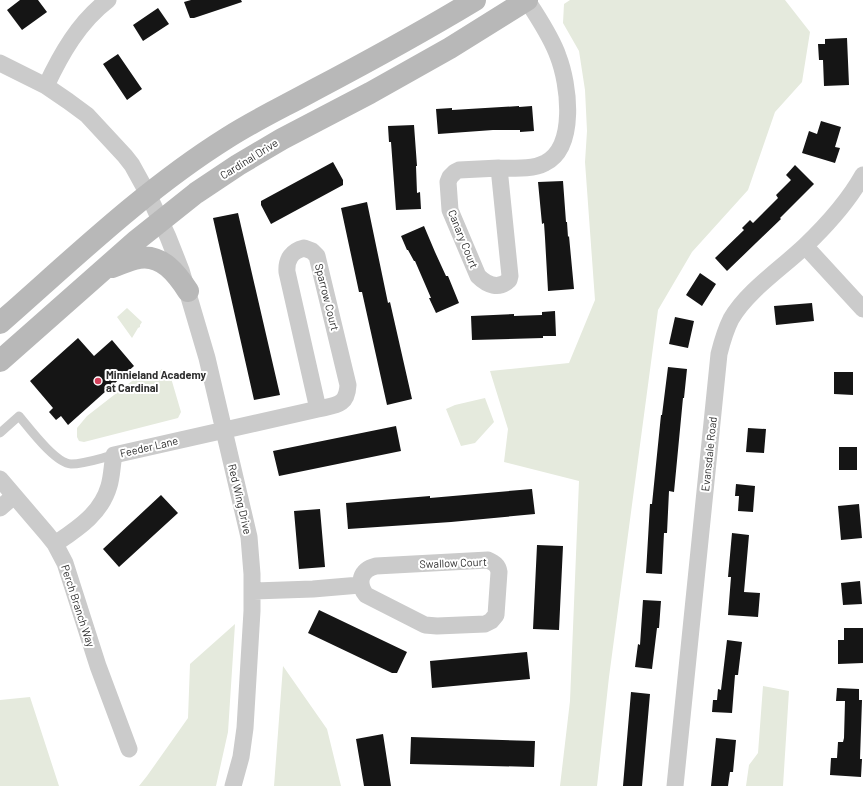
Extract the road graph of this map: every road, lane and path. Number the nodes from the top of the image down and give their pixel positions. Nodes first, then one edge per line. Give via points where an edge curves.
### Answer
1 (108, 0) edge
2 (475, 0) edge
3 (527, 0) edge
4 (0, 63) edge
5 (46, 86) junction
6 (499, 168) junction
7 (863, 175) edge
8 (148, 194) junction
9 (160, 220) junction
10 (805, 246) junction
11 (102, 271) junction
12 (188, 291) junction
13 (863, 310) edge
14 (0, 324) edge
15 (0, 361) edge
16 (318, 409) junction
17 (224, 430) junction
18 (0, 433) edge
19 (114, 455) junction
20 (0, 479) edge
21 (14, 496) junction
22 (0, 508) edge
23 (55, 544) junction
24 (360, 585) junction
25 (253, 591) junction
26 (129, 749) dead end
27 (233, 786) edge
28 (675, 786) edge

1 - 5 street via 84,23 68,44
2 - 8 main road via 418,34 268,114 226,139
3 - 6 street, Canary Court via 559,56 565,86 567,130 556,154 543,164
3 - 9 main road, Cardinal Drive via 450,48 238,165
4 - 5 street, Red Wing Drive
5 - 8 street, Red Wing Drive via 87,115 103,131 132,165
6 - 6 street, Canary Court via 510,276 503,285 495,286 478,276 450,210 448,182 459,170
7 - 10 street, Evansdale Road via 839,211
8 - 9 street, Red Wing Drive
8 - 14 main road
9 - 11 main road, Cardinal Drive
9 - 12 street, Red Wing Drive
10 - 13 street
10 - 28 street, Evansdale Road via 743,303 726,330 719,354
11 - 12 main road via 134,259 150,258 169,267
11 - 15 main road, Cardinal Drive
12 - 17 street, Red Wing Drive
16 - 16 street, Sparrow Court via 338,405 345,399 348,385 317,256 304,248 290,257 286,264
16 - 17 street, Sparrow Court
17 - 19 street, Feeder Lane
17 - 25 street, Red Wing Drive via 249,537
18 - 19 lane via 19,416 55,456 65,463 78,463
19 - 23 street, Feeder Lane via 109,486 97,511
20 - 21 street, Perch Branch Way
21 - 22 street
21 - 23 street, Perch Branch Way
23 - 26 street, Perch Branch Way via 65,563 98,666
24 - 24 street, Swallow Court via 365,571 376,566 488,560 494,563 500,572 496,615 492,621 485,624 425,624 366,595
24 - 25 street
25 - 27 street, Red Wing Drive via 245,728

